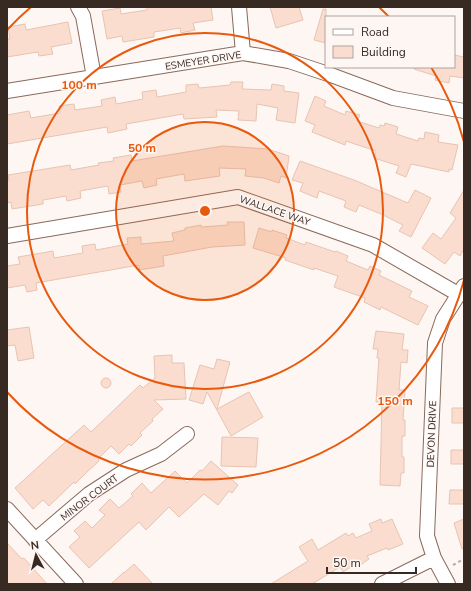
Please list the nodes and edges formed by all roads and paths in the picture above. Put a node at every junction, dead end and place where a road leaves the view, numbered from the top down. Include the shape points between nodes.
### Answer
1 (78, 7) edge
2 (239, 7) edge
3 (243, 53) junction
4 (94, 77) junction
5 (7, 91) edge
6 (464, 111) edge
7 (7, 236) edge
8 (461, 290) edge
9 (187, 434) dead end
10 (7, 509) edge
11 (35, 540) junction
12 (434, 558) junction
13 (76, 584) edge
14 (382, 584) edge
15 (448, 584) edge

1 - 4 street via 83,16
2 - 3 street
3 - 4 street, ESMEYER DRIVE
3 - 6 street, ESMEYER DRIVE via 289,61 393,98
4 - 5 street, ESMEYER DRIVE
7 - 8 street, WALLACE WAY via 238,197 373,245
8 - 12 street, DEVON DRIVE via 443,319 435,343 427,536
9 - 11 street, MINOR COURT via 160,454 126,470 89,494
10 - 11 street
11 - 13 street
12 - 14 street
12 - 15 street, DEVON DRIVE

